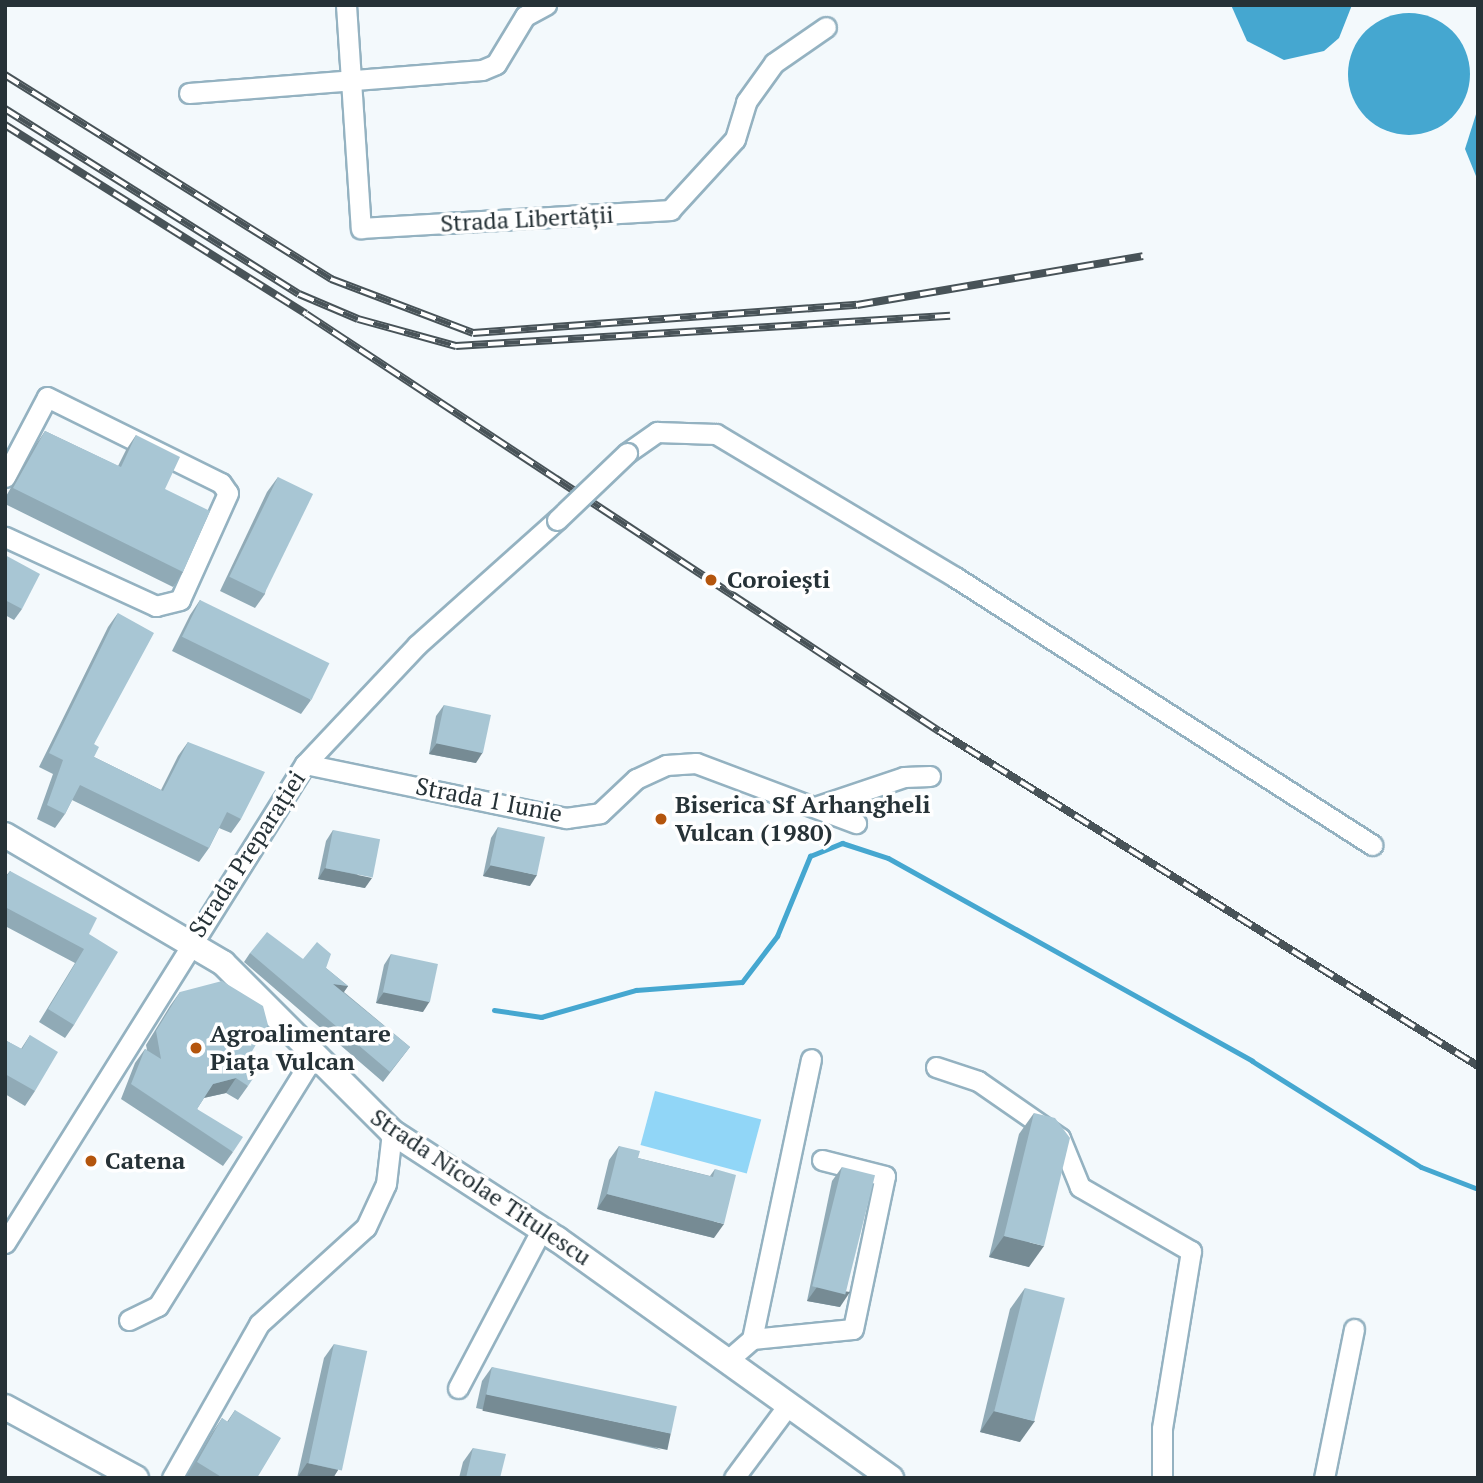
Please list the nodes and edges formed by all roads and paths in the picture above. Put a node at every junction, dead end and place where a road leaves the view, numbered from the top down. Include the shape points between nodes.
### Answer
1 (346, 5) edge
2 (546, 5) edge
3 (826, 27) dead end
4 (350, 80) junction
5 (189, 93) dead end
6 (5, 477) edge
7 (5, 537) edge
8 (305, 764) junction
9 (930, 776) dead end
10 (815, 807) junction
11 (856, 822) dead end
12 (5, 835) edge
13 (1372, 845) dead end
14 (191, 942) junction
15 (314, 1055) junction
16 (811, 1059) dead end
17 (936, 1067) dead end
18 (392, 1132) junction
19 (822, 1160) dead end
20 (542, 1229) junction
21 (5, 1243) edge
22 (129, 1320) dead end
23 (1354, 1329) dead end
24 (752, 1339) junction
25 (728, 1360) junction
26 (458, 1388) dead end
27 (789, 1404) junction
28 (6, 1407) edge
29 (136, 1478) edge
30 (172, 1478) edge
31 (734, 1478) edge
32 (891, 1478) edge
33 (1162, 1478) edge
34 (1324, 1478) edge

1 - 4 street, Strada Libertății
2 - 4 street via 525,16 496,64 482,70
3 - 4 street, Strada Libertății via 774,62 746,102 735,139 670,210 361,228
4 - 5 street
6 - 7 street via 47,397 221,483 228,492 180,600 156,606
8 - 10 street, Strada 1 Iunie via 566,818 600,813 636,779 666,765 696,763
8 - 13 street, Strada Preparației, bridge via 417,645 627,453 657,432 716,434 955,578
8 - 14 street, Strada Preparației
9 - 10 street via 904,777
10 - 11 street, Strada 1 Iunie
12 - 14 main road, Strada Nicolae Titulescu
14 - 15 main road, Strada Nicolae Titulescu via 230,969
14 - 21 street, Strada Preparației
15 - 18 main road, Strada Nicolae Titulescu
15 - 22 street via 158,1306
16 - 24 street
17 - 33 street via 978,1081 1060,1138 1080,1187 1191,1251 1162,1429
18 - 20 main road, Strada Nicolae Titulescu
18 - 30 street via 386,1184 366,1227 259,1324
19 - 24 street via 885,1176 853,1329
20 - 25 main road, Strada Nicolae Titulescu
20 - 26 street
23 - 34 street
24 - 25 street
25 - 27 main road, Strada Nicolae Titulescu
27 - 31 street
27 - 32 main road, Strada Nicolae Titulescu
28 - 29 main road

